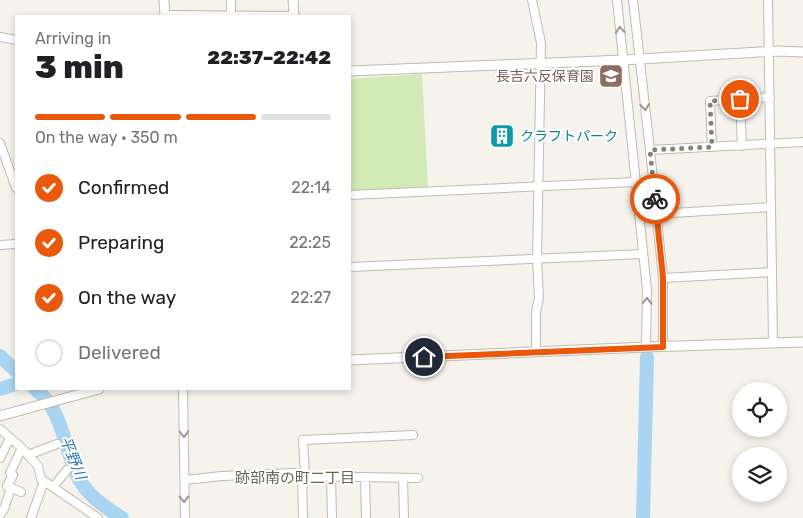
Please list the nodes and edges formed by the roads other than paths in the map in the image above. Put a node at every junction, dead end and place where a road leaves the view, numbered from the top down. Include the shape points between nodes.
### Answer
1 (164, 0) edge
2 (231, 0) edge
3 (293, 0) edge
4 (532, 0) edge
5 (617, 0) edge
6 (633, 0) edge
7 (768, 0) edge
8 (165, 15) edge
9 (231, 15) edge
10 (294, 15) edge
11 (0, 37) edge
12 (15, 40) edge
13 (769, 52) junction
14 (803, 52) edge
15 (640, 59) junction
16 (623, 60) junction
17 (541, 62) junction
18 (351, 71) edge
19 (770, 97) junction
20 (740, 99) junction
21 (803, 142) edge
22 (0, 143) edge
23 (771, 144) junction
24 (742, 146) junction
25 (712, 147) junction
26 (650, 150) junction
27 (636, 182) junction
28 (15, 185) edge
29 (538, 187) junction
30 (351, 195) edge
31 (772, 207) junction
32 (656, 214) junction
33 (15, 244) edge
34 (0, 245) edge
35 (643, 254) junction
36 (537, 259) junction
37 (351, 267) edge
38 (772, 272) junction
39 (663, 278) junction
40 (803, 342) edge
41 (774, 343) junction
42 (646, 347) junction
43 (663, 347) junction
44 (536, 352) junction
45 (351, 360) edge
46 (95, 390) edge
47 (183, 390) edge
48 (0, 416) edge
49 (0, 429) edge
50 (413, 435) dead end
51 (10, 438) junction
52 (57, 444) dead end
53 (22, 448) junction
54 (28, 455) junction
55 (0, 458) edge
56 (67, 470) dead end
57 (303, 476) junction
58 (331, 476) junction
59 (365, 477) junction
60 (403, 478) junction
61 (418, 478) dead end
62 (184, 480) junction
63 (44, 481) junction
64 (53, 487) junction
65 (11, 488) junction
66 (21, 492) dead end
67 (0, 515) edge
68 (31, 518) edge
69 (98, 518) edge
70 (185, 518) edge
71 (303, 518) edge
72 (332, 518) edge
73 (366, 518) edge
74 (404, 518) edge

1 - 8 street
2 - 9 street
3 - 10 street
4 - 17 street via 541,43
16 -> 5 street
6 - 15 street
7 - 13 street
11 - 12 street
13 - 14 street
13 - 15 street
13 - 19 street
15 - 16 street
15 -> 26 street
16 - 17 street
16 - 27 street
17 - 18 street
17 - 29 street
19 - 20 street
19 - 23 street
20 - 24 street
20 - 25 street via 710,101
21 - 23 street
22 - 28 street
23 - 24 street
23 - 31 street
24 - 25 street
25 - 26 street
26 - 32 street
27 - 29 street
27 - 35 street
29 - 30 street
29 - 36 street
31 - 32 street
31 - 38 street
32 - 39 street
33 - 34 street
35 - 36 street
42 -> 35 street via 647,290
36 - 37 street
36 - 44 street
38 - 39 street
38 - 41 street
39 - 43 street
40 - 41 street
41 - 43 street
42 - 43 street
42 - 44 street
44 - 45 street
46 - 48 street
47 -> 62 street
49 - 51 street
50 - 57 street via 303,440
51 - 53 street
51 - 55 street
52 - 54 street
53 - 54 street
53 - 65 street via 10,473 13,475 7,486
54 - 63 street via 38,466
56 - 64 street
57 - 58 street
57 - 62 street via 222,476
57 - 71 street
58 - 59 street
58 - 72 street
59 - 60 street
59 - 73 street
60 - 61 street
60 - 74 street
62 -> 70 street
63 - 64 street
63 - 68 street
64 - 69 street
65 - 66 street
65 - 67 street

